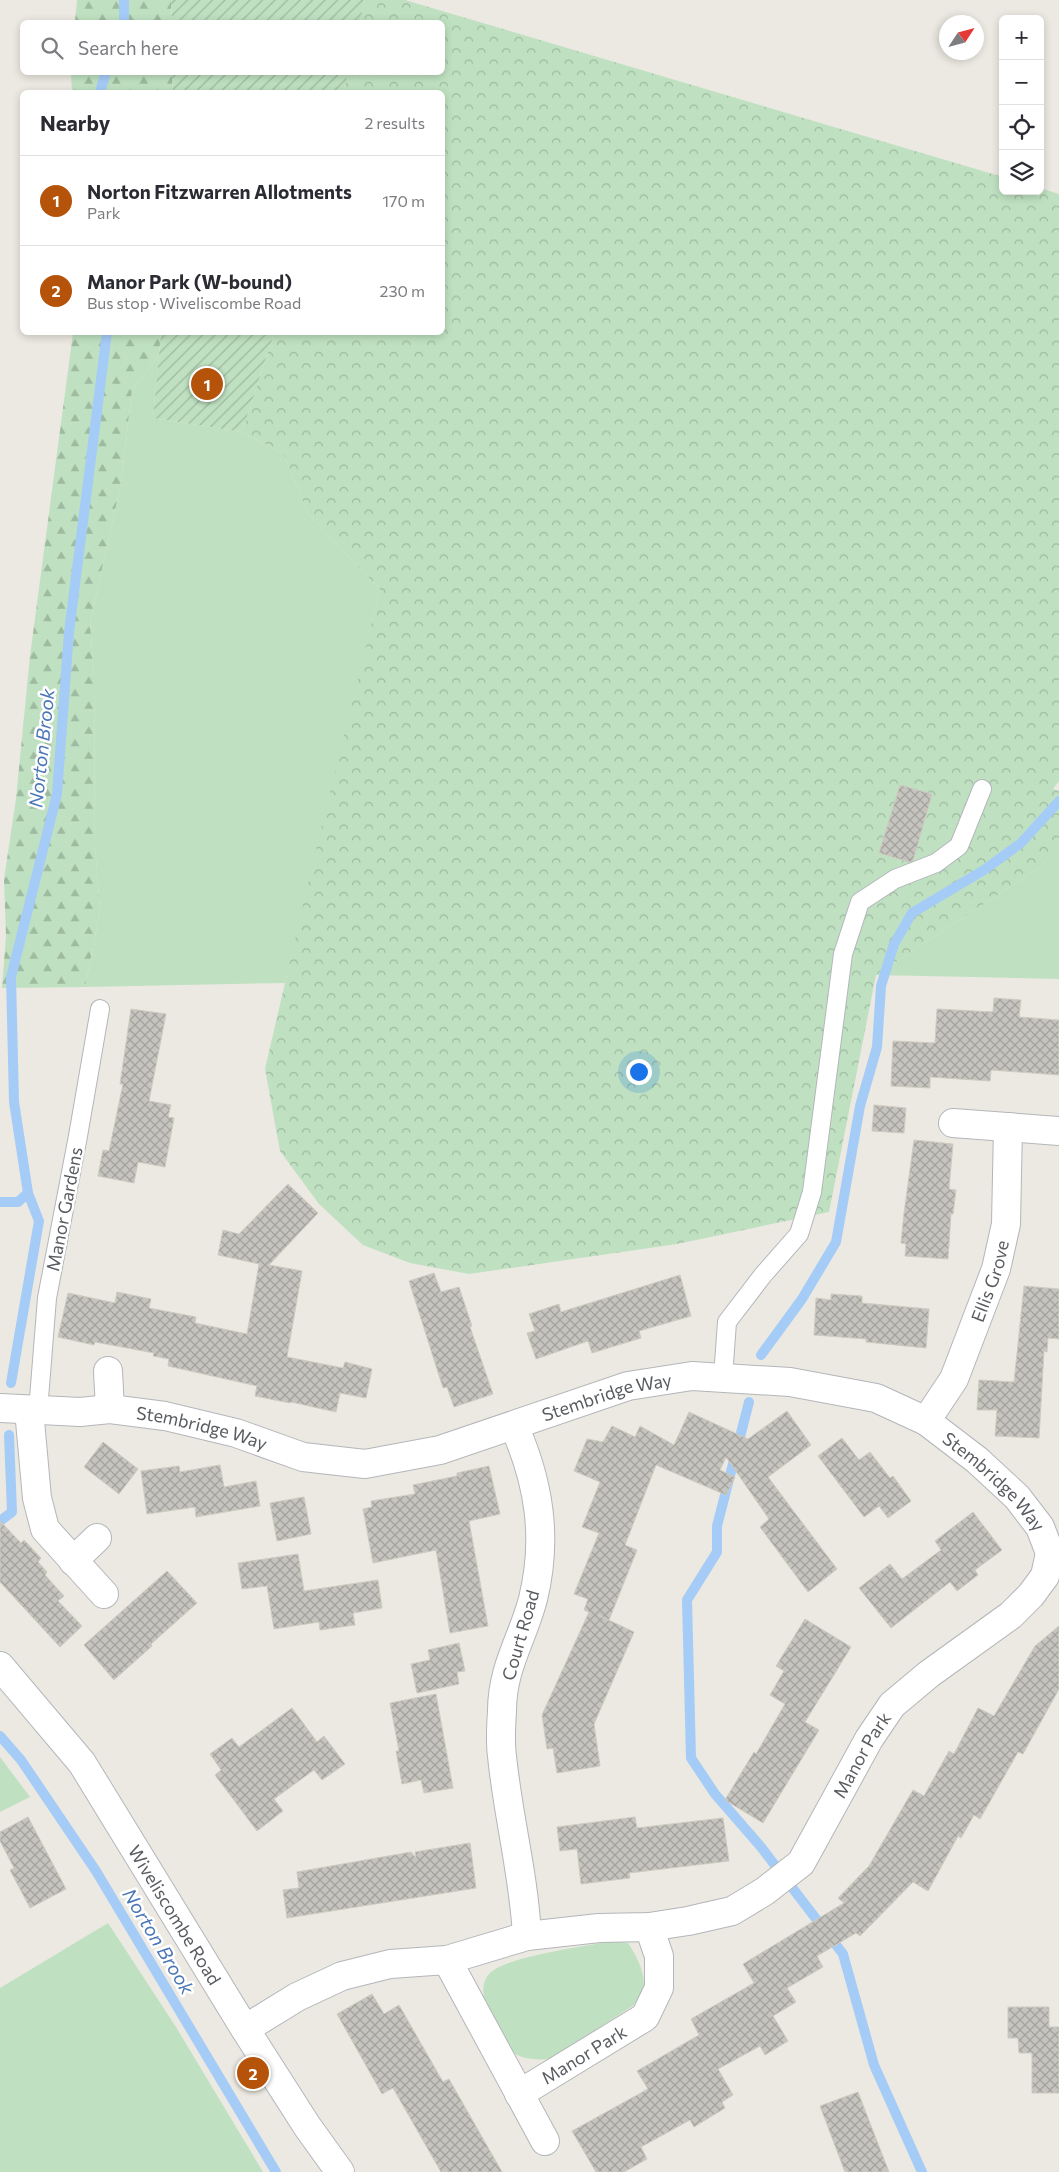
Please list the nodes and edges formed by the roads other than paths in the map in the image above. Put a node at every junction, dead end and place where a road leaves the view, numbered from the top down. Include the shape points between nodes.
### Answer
1 (982, 789) dead end
2 (100, 1009) dead end
3 (953, 1123) dead end
4 (1008, 1127) junction
5 (1059, 1131) edge
6 (108, 1371) dead end
7 (724, 1377) junction
8 (0, 1408) edge
9 (110, 1409) junction
10 (33, 1411) junction
11 (926, 1421) junction
12 (514, 1426) junction
13 (97, 1538) dead end
14 (1054, 1552) edge
15 (73, 1560) junction
16 (104, 1594) dead end
17 (0, 1666) edge
18 (649, 1927) junction
19 (527, 1936) junction
20 (447, 1960) junction
21 (245, 2029) junction
22 (519, 2094) junction
23 (545, 2141) dead end
24 (340, 2172) edge

1 - 7 lane via 959,846 936,864 895,879 860,902 843,954 812,1192 799,1234 727,1322
2 - 10 lane, Manor Gardens via 47,1298
3 - 4 street
4 - 5 street
4 - 11 street, Ellis Grove via 1006,1224 996,1269 954,1379
6 - 9 street, Stembridge Way
7 - 11 street, Stembridge Way via 790,1382 876,1398
7 - 12 street, Stembridge Way via 692,1376 628,1386
8 - 10 street, Stembridge Way
9 - 10 street, Stembridge Way
9 - 12 street, Stembridge Way via 165,1416 236,1433 304,1457 365,1464 440,1450
10 - 15 street via 37,1498 45,1529
11 - 14 street, Stembridge Way via 977,1460 1017,1497
12 - 19 street, Court Road via 538,1497 541,1526 533,1599 508,1666 502,1708 502,1755
13 - 15 street
14 - 18 street, Manor Park via 1045,1576 1011,1615 892,1705 869,1739 801,1863 766,1891 732,1911
15 - 16 street
17 - 21 street, Wiveliscombe Road via 82,1763
18 - 19 street, Manor Park via 599,1928
18 - 22 street, Manor Park via 659,1956 659,1988 645,2017
19 - 20 street, Manor Park
20 - 21 street, Manor Park via 390,1964 342,1976 297,1997
20 - 22 street
21 - 24 street, Wiveliscombe Road
22 - 23 street

